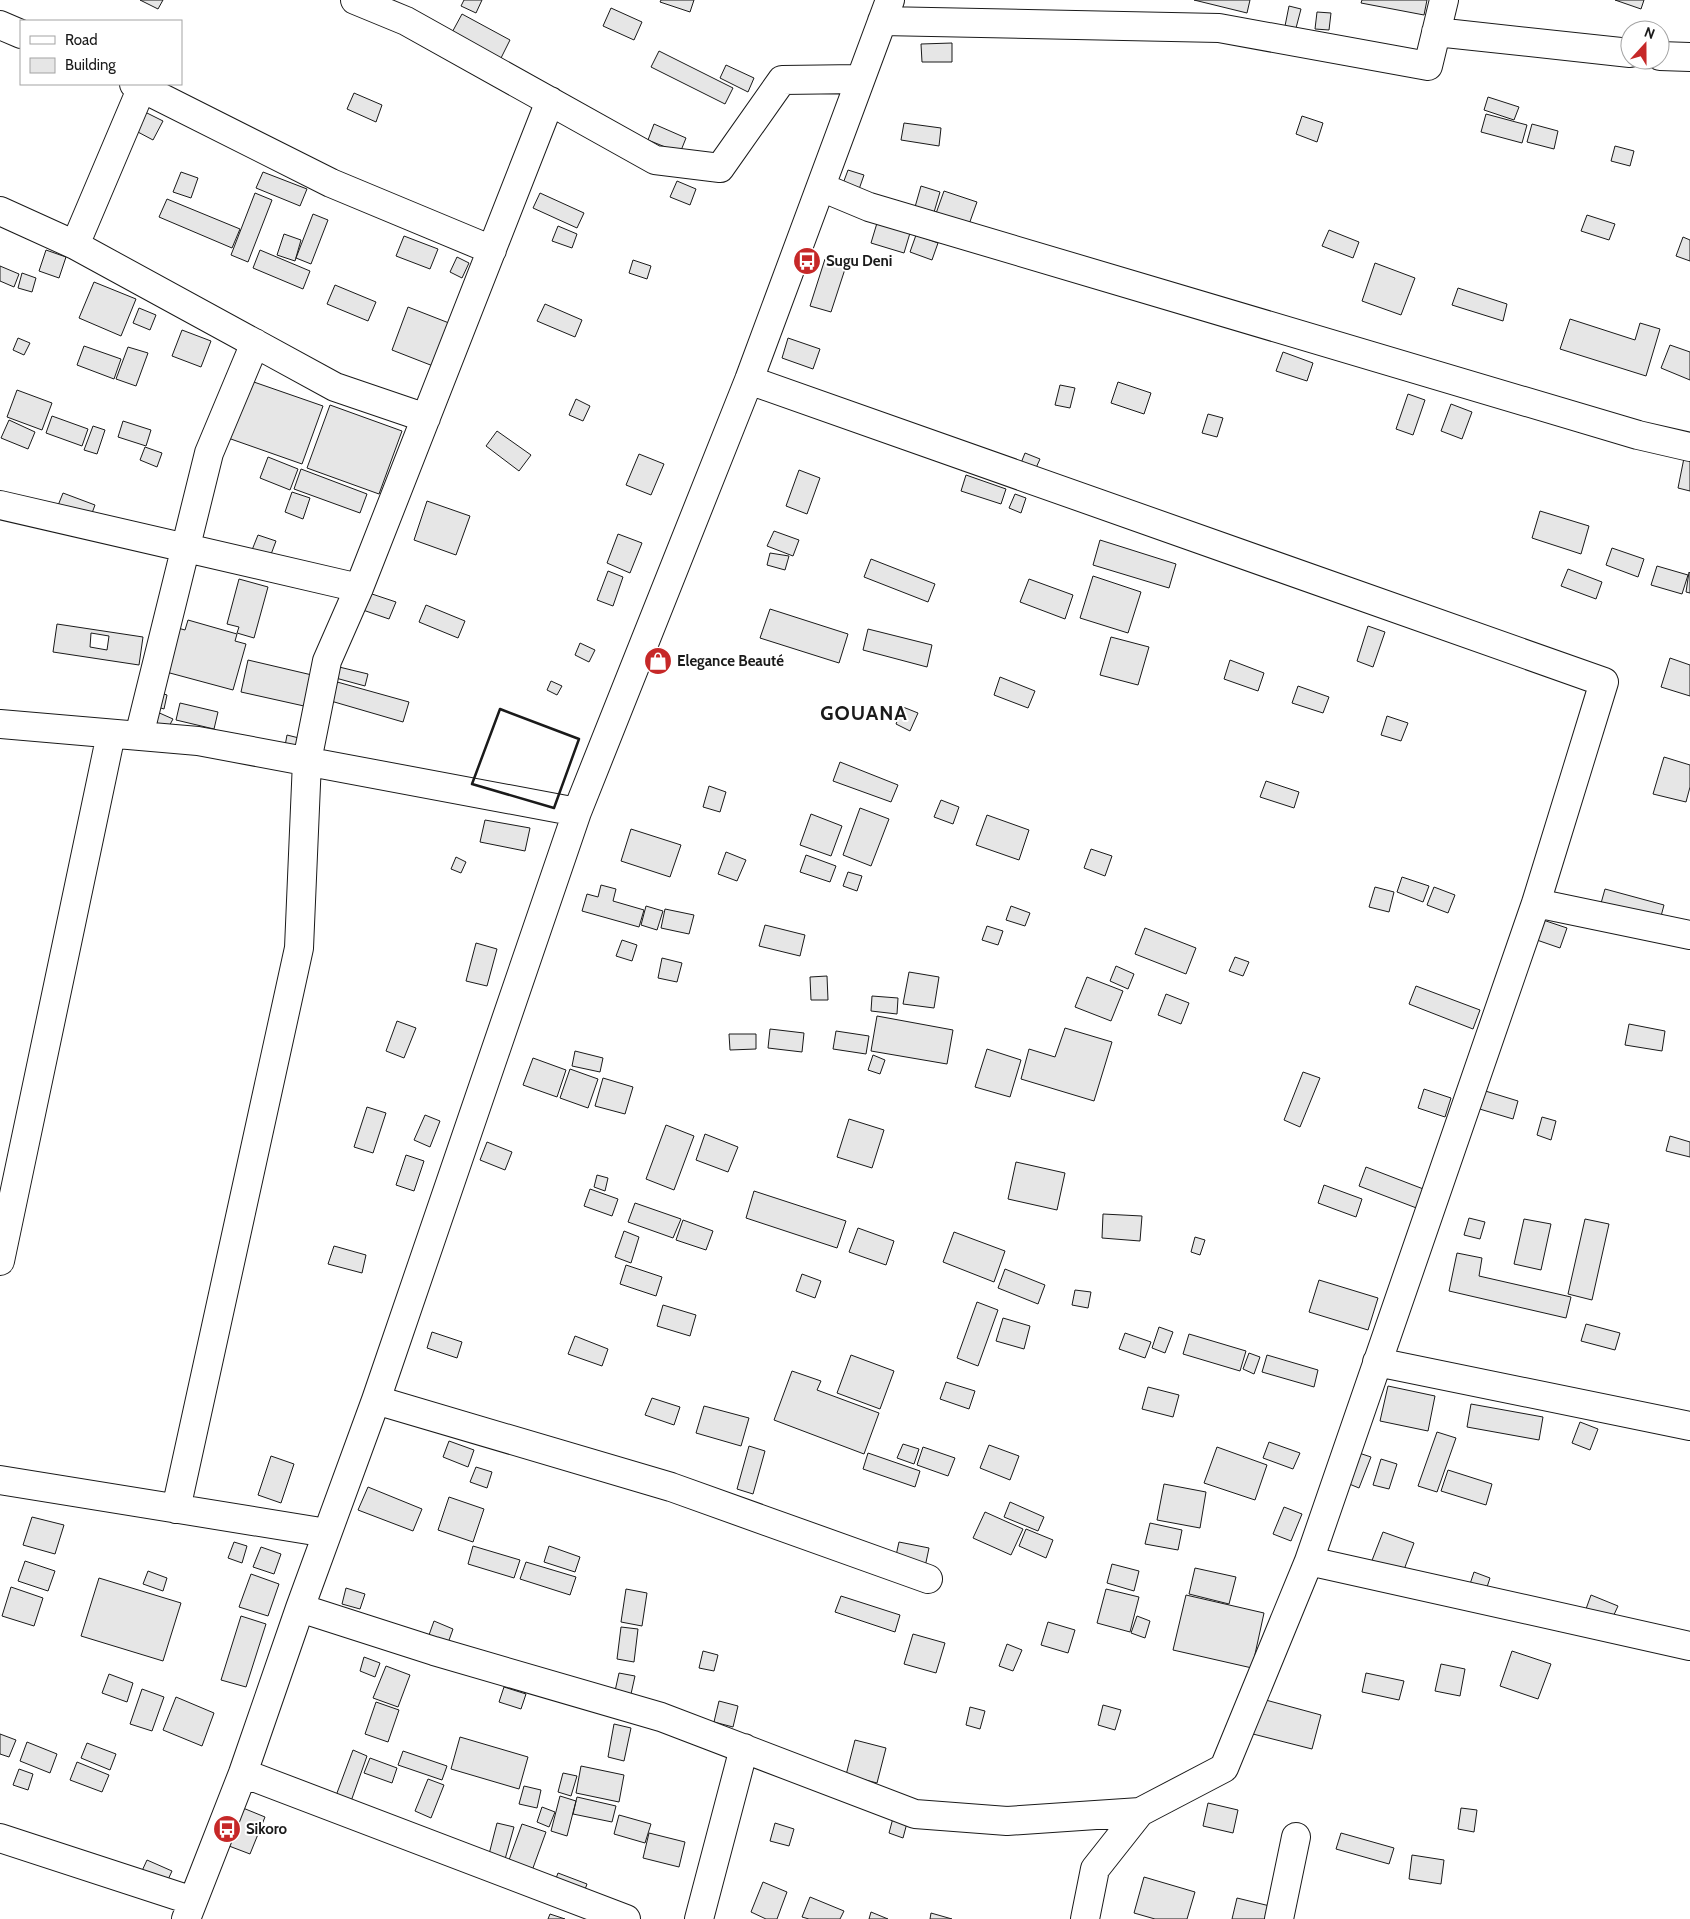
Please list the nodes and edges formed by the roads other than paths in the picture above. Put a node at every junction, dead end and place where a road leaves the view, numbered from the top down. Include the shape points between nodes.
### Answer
1 (355, 0) edge
2 (1444, 0) edge
3 (886, 10) edge
4 (0, 25) edge
5 (1436, 32) junction
6 (20, 34) edge
7 (1620, 52) edge
8 (1670, 56) edge
9 (1690, 56) edge
10 (859, 79) junction
11 (138, 86) edge
12 (550, 102) junction
13 (821, 187) junction
14 (0, 211) edge
15 (75, 245) junction
16 (492, 250) junction
17 (255, 343) junction
18 (749, 380) junction
19 (426, 418) junction
20 (1690, 447) edge
21 (0, 505) edge
22 (185, 548) junction
23 (360, 588) junction
24 (0, 724) edge
25 (111, 734) junction
26 (138, 736) junction
27 (307, 761) junction
28 (577, 812) junction
29 (1536, 903) junction
30 (1690, 935) edge
31 (0, 1261) edge
32 (1377, 1362) junction
33 (376, 1400) junction
34 (1690, 1426) edge
35 (0, 1480) edge
36 (176, 1509) junction
37 (327, 1533) junction
38 (1309, 1561) junction
39 (928, 1579) dead end
40 (300, 1608) junction
41 (1690, 1646) edge
42 (744, 1748) junction
43 (243, 1773) junction
44 (1140, 1812) junction
45 (0, 1838) edge
46 (1296, 1838) dead end
47 (190, 1910) edge
48 (626, 1919) edge
49 (699, 1919) edge
50 (1085, 1919) edge
51 (1278, 1919) edge

1 - 12 street via 406,21
2 - 5 street
3 - 5 street via 1219,28 1428,66
3 - 10 street
4 - 6 street
5 - 7 street
8 - 9 street
10 - 12 street via 782,80 720,168 655,160
10 - 13 street
11 - 15 street
11 - 16 street via 331,183
12 - 16 street
13 - 18 street
13 - 20 street via 869,207 1628,432
14 - 15 street
15 - 17 street
16 - 19 street
17 - 19 street via 335,386
17 - 22 street via 208,453
18 - 28 street
18 - 29 street via 1604,682
19 - 23 street
21 - 22 street
22 - 23 street
22 - 26 street
23 - 27 street via 327,661
24 - 25 street
25 - 26 street
25 - 31 street
26 - 27 street via 198,741
27 - 28 street
27 - 36 street via 299,948
28 - 33 street
29 - 30 street
29 - 32 street
32 - 34 street
32 - 38 street
33 - 37 street
33 - 39 street via 671,1487
35 - 36 street
36 - 37 street
37 - 40 street
38 - 41 street
38 - 44 street via 1224,1768
40 - 42 street via 660,1717
40 - 43 street
42 - 44 street via 915,1814 1007,1822
42 - 49 street
43 - 47 street
43 - 48 street
44 - 50 street via 1095,1869
45 - 47 street
46 - 51 street

